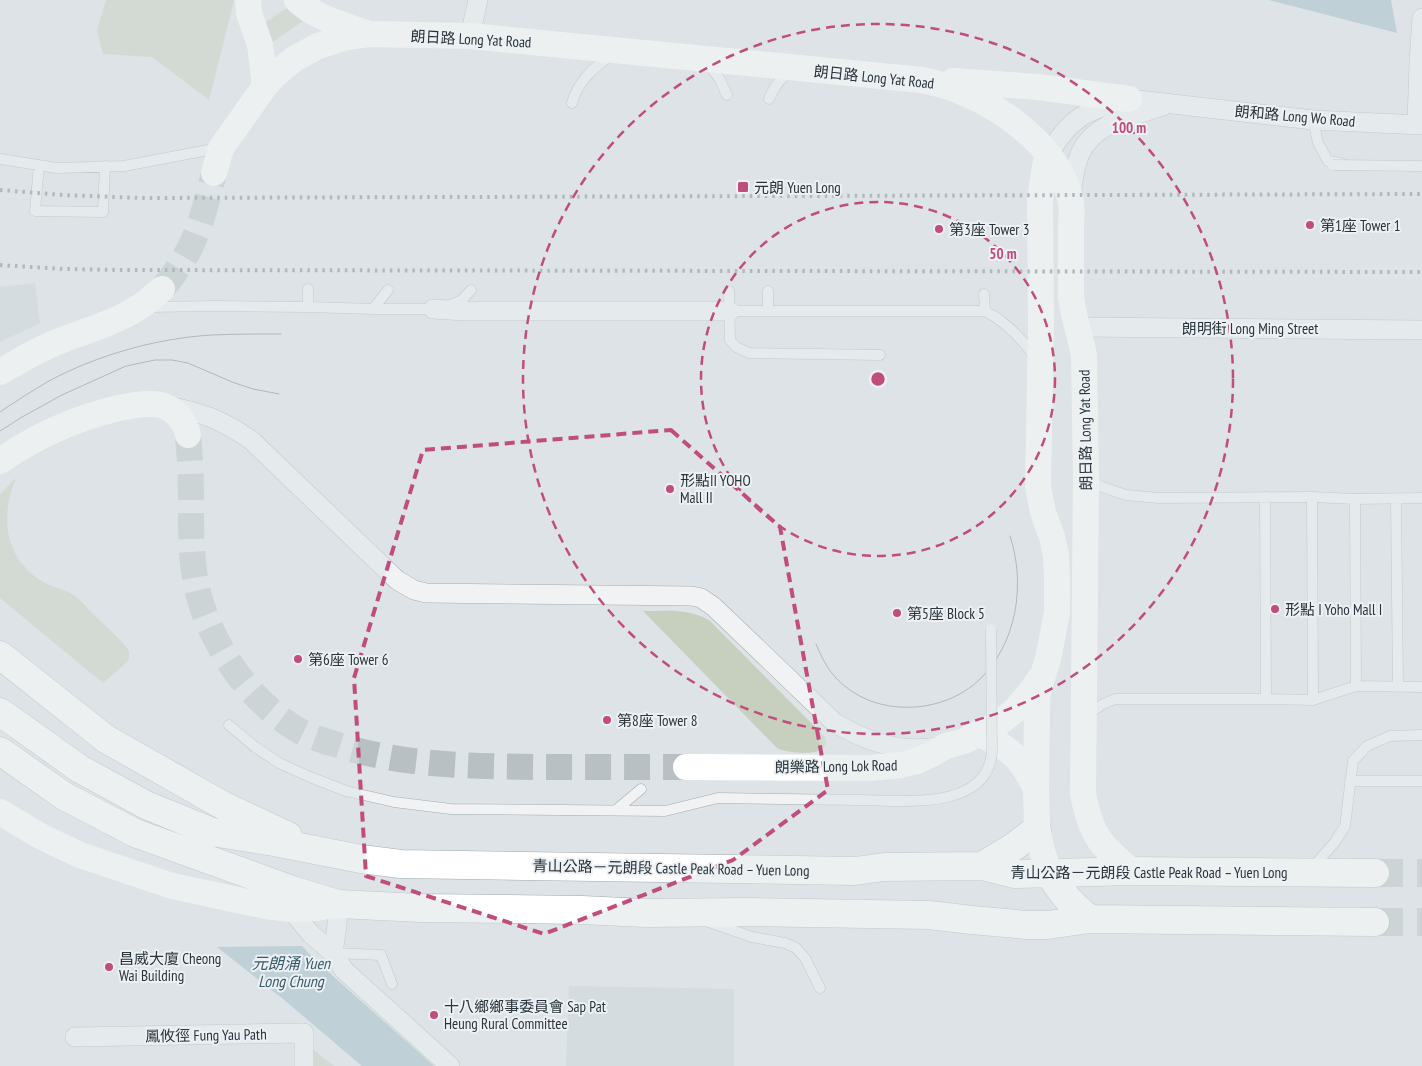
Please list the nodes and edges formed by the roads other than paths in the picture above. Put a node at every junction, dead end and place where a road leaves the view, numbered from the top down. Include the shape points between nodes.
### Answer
1 (248, 0) edge
2 (297, 0) edge
3 (478, 0) edge
4 (1422, 18) edge
5 (370, 34) junction
6 (470, 36) junction
7 (617, 51) junction
8 (702, 59) junction
9 (798, 68) junction
10 (922, 80) junction
11 (265, 86) junction
12 (727, 95) dead end
13 (769, 99) dead end
14 (1129, 99) junction
15 (572, 103) dead end
16 (1169, 104) junction
17 (1313, 120) junction
18 (1420, 124) edge
19 (221, 148) junction
20 (1049, 155) junction
21 (0, 159) edge
22 (39, 165) junction
23 (1333, 165) dead end
24 (105, 166) junction
25 (1422, 166) edge
26 (214, 173) tunnel mouth
27 (1071, 199) junction
28 (162, 288) tunnel mouth
29 (308, 289) dead end
30 (388, 290) dead end
31 (471, 290) dead end
32 (729, 291) dead end
33 (768, 291) dead end
34 (984, 294) dead end
35 (139, 307) junction
36 (308, 307) junction
37 (433, 308) junction
38 (373, 309) junction
39 (730, 311) junction
40 (768, 311) junction
41 (985, 311) junction
42 (1041, 326) junction
43 (1078, 327) junction
44 (1422, 330) edge
45 (880, 354) dead end
46 (1041, 365) junction
47 (0, 372) edge
48 (160, 405) junction
49 (188, 435) tunnel mouth
50 (0, 461) edge
51 (1086, 479) junction
52 (1265, 497) junction
53 (1312, 497) junction
54 (1422, 498) edge
55 (1355, 499) junction
56 (1396, 499) junction
57 (1085, 611) junction
58 (991, 629) dead end
59 (0, 656) edge
60 (1042, 676) junction
61 (1356, 686) junction
62 (1398, 687) junction
63 (1422, 687) edge
64 (1266, 699) junction
65 (1313, 700) junction
66 (0, 712) edge
67 (1084, 717) junction
68 (229, 724) dead end
69 (980, 734) junction
70 (1422, 735) edge
71 (946, 746) junction
72 (0, 751) edge
73 (686, 767) tunnel mouth
74 (1350, 781) junction
75 (1422, 781) edge
76 (641, 789) dead end
77 (1036, 789) junction
78 (616, 810) junction
79 (0, 812) edge
80 (1037, 829) junction
81 (321, 851) junction
82 (982, 866) junction
83 (1132, 872) junction
84 (1308, 873) junction
85 (1376, 873) tunnel mouth
86 (1050, 874) junction
87 (338, 904) junction
88 (290, 909) junction
89 (684, 914) junction
90 (1090, 919) junction
91 (1376, 922) tunnel mouth
92 (333, 953) junction
93 (392, 984) dead end
94 (820, 988) dead end
95 (75, 1037) dead end
96 (304, 1066) edge
97 (450, 1066) edge

1 - 11 main road via 260,45
2 - 5 main road via 323,17
3 - 6 street
4 - 18 street via 1418,62
5 - 6 main road, 朗日路 Long Yat Road
5 - 11 main road, 朗日路 Long Yat Road via 318,46 284,67
6 - 7 main road, 朗日路 Long Yat Road
7 - 8 main road, 朗日路 Long Yat Road
7 - 15 lane via 594,67 580,84
8 - 9 main road, 朗日路 Long Yat Road
8 - 12 lane via 719,78
9 - 10 main road, 朗日路 Long Yat Road
9 - 13 lane via 782,78
10 - 14 main road via 1038,87
10 - 20 main road, 朗日路 Long Yat Road via 963,92 1001,112
11 - 19 main road, 朗日路 Long Yat Road
14 - 16 street, 朗和路 Long Wo Road
14 - 20 street, 朗和路 Long Wo Road via 1087,112 1071,124
16 - 17 street, 朗和路 Long Wo Road
16 - 27 street, 朗和路 Long Wo Road via 1109,124 1098,131 1080,153
17 - 18 street, 朗和路 Long Wo Road
17 - 25 lane via 1318,143 1328,161
19 - 24 lane via 124,166
19 - 26 main road, 朗日路 Long Yat Road
20 - 27 main road, 朗日路 Long Yat Road via 1058,167
20 - 42 main road via 1040,200
21 - 22 lane
22 - 24 lane via 57,168
22 - 24 lane via 35,211 103,212
23 - 25 lane, bridge
27 - 43 main road, 朗日路 Long Yat Road via 1071,297
28 - 35 main road
29 - 36 lane
30 - 38 lane
31 - 37 lane via 462,300
32 - 39 lane
33 - 40 lane
34 - 41 lane
35 - 36 lane
35 - 47 main road via 104,326 42,349
36 - 38 lane
37 - 38 lane
37 - 39 street via 466,311
39 - 40 lane
39 - 45 lane via 730,340 748,352
40 - 41 lane
41 - 46 lane via 1018,337
42 - 43 main road
42 - 46 main road
43 - 44 street, 朗明街 Long Ming Street
43 - 51 main road, 朗日路 Long Yat Road via 1084,356
46 - 60 main road via 1038,487 1056,555 1057,581 1057,613
48 - 49 main road via 180,417
48 - 50 main road via 142,404 73,421
48 - 71 street via 213,417 251,440 397,580 414,590 426,593 701,598 835,723 890,746 928,749
51 - 52 lane via 1126,495 1159,498
51 - 57 main road, 朗日路 Long Yat Road
52 - 53 lane
52 - 64 lane
53 - 55 lane
53 - 65 lane
54 - 56 lane
55 - 56 lane
55 - 61 lane
56 - 62 lane
57 - 60 main road, 朗樂路 Long Lok Road
57 - 67 main road, 朗日路 Long Yat Road
58 - 78 lane, bridge via 992,752 984,776 963,791 931,800 718,798 665,810
59 - 81 main road via 106,739 224,806
60 - 69 main road, 朗樂路 Long Lok Road via 1014,711
60 - 77 main road via 1037,706
61 - 62 lane
61 - 65 lane
62 - 63 lane
64 - 65 lane
64 - 67 lane via 1116,699
66 - 81 main road, 青山公路－元朗段 Castle Peak Road – Yuen Long via 73,763 146,806 212,832
67 - 83 main road, 朗日路 Long Yat Road via 1083,794 1089,820 1111,855
68 - 78 lane via 271,757 310,777 394,802 451,809
69 - 71 main road, 朗樂路 Long Lok Road
69 - 77 main road via 1015,755
70 - 74 lane via 1390,736 1367,746 1353,761
71 - 73 main road, 朗樂路 Long Lok Road via 917,761 885,767
72 - 87 main road via 64,796 135,833
74 - 75 lane
74 - 84 lane via 1345,826
76 - 78 lane
77 - 80 main road
79 - 88 main road via 42,837 80,854 172,886
80 - 82 main road
80 - 86 main road
81 - 82 main road, 青山公路－元朗段 Castle Peak Road – Yuen Long via 401,864 442,866 855,871 884,867
82 - 86 main road, 青山公路－元朗段 Castle Peak Road – Yuen Long via 1014,874
83 - 84 main road, 青山公路－元朗段 Castle Peak Road – Yuen Long
83 - 86 main road, 青山公路－元朗段 Castle Peak Road – Yuen Long
84 - 85 main road, 青山公路－元朗段 Castle Peak Road – Yuen Long
86 - 90 main road via 1064,896
87 - 88 main road
87 - 89 main road
87 - 92 street
88 - 92 street
89 - 90 main road via 929,915 1027,925
89 - 94 lane via 796,948 806,958
90 - 91 main road
92 - 93 lane via 381,956
92 - 97 street via 344,970
95 - 96 street, 鳳攸徑 Fung Yau Path via 304,1033

